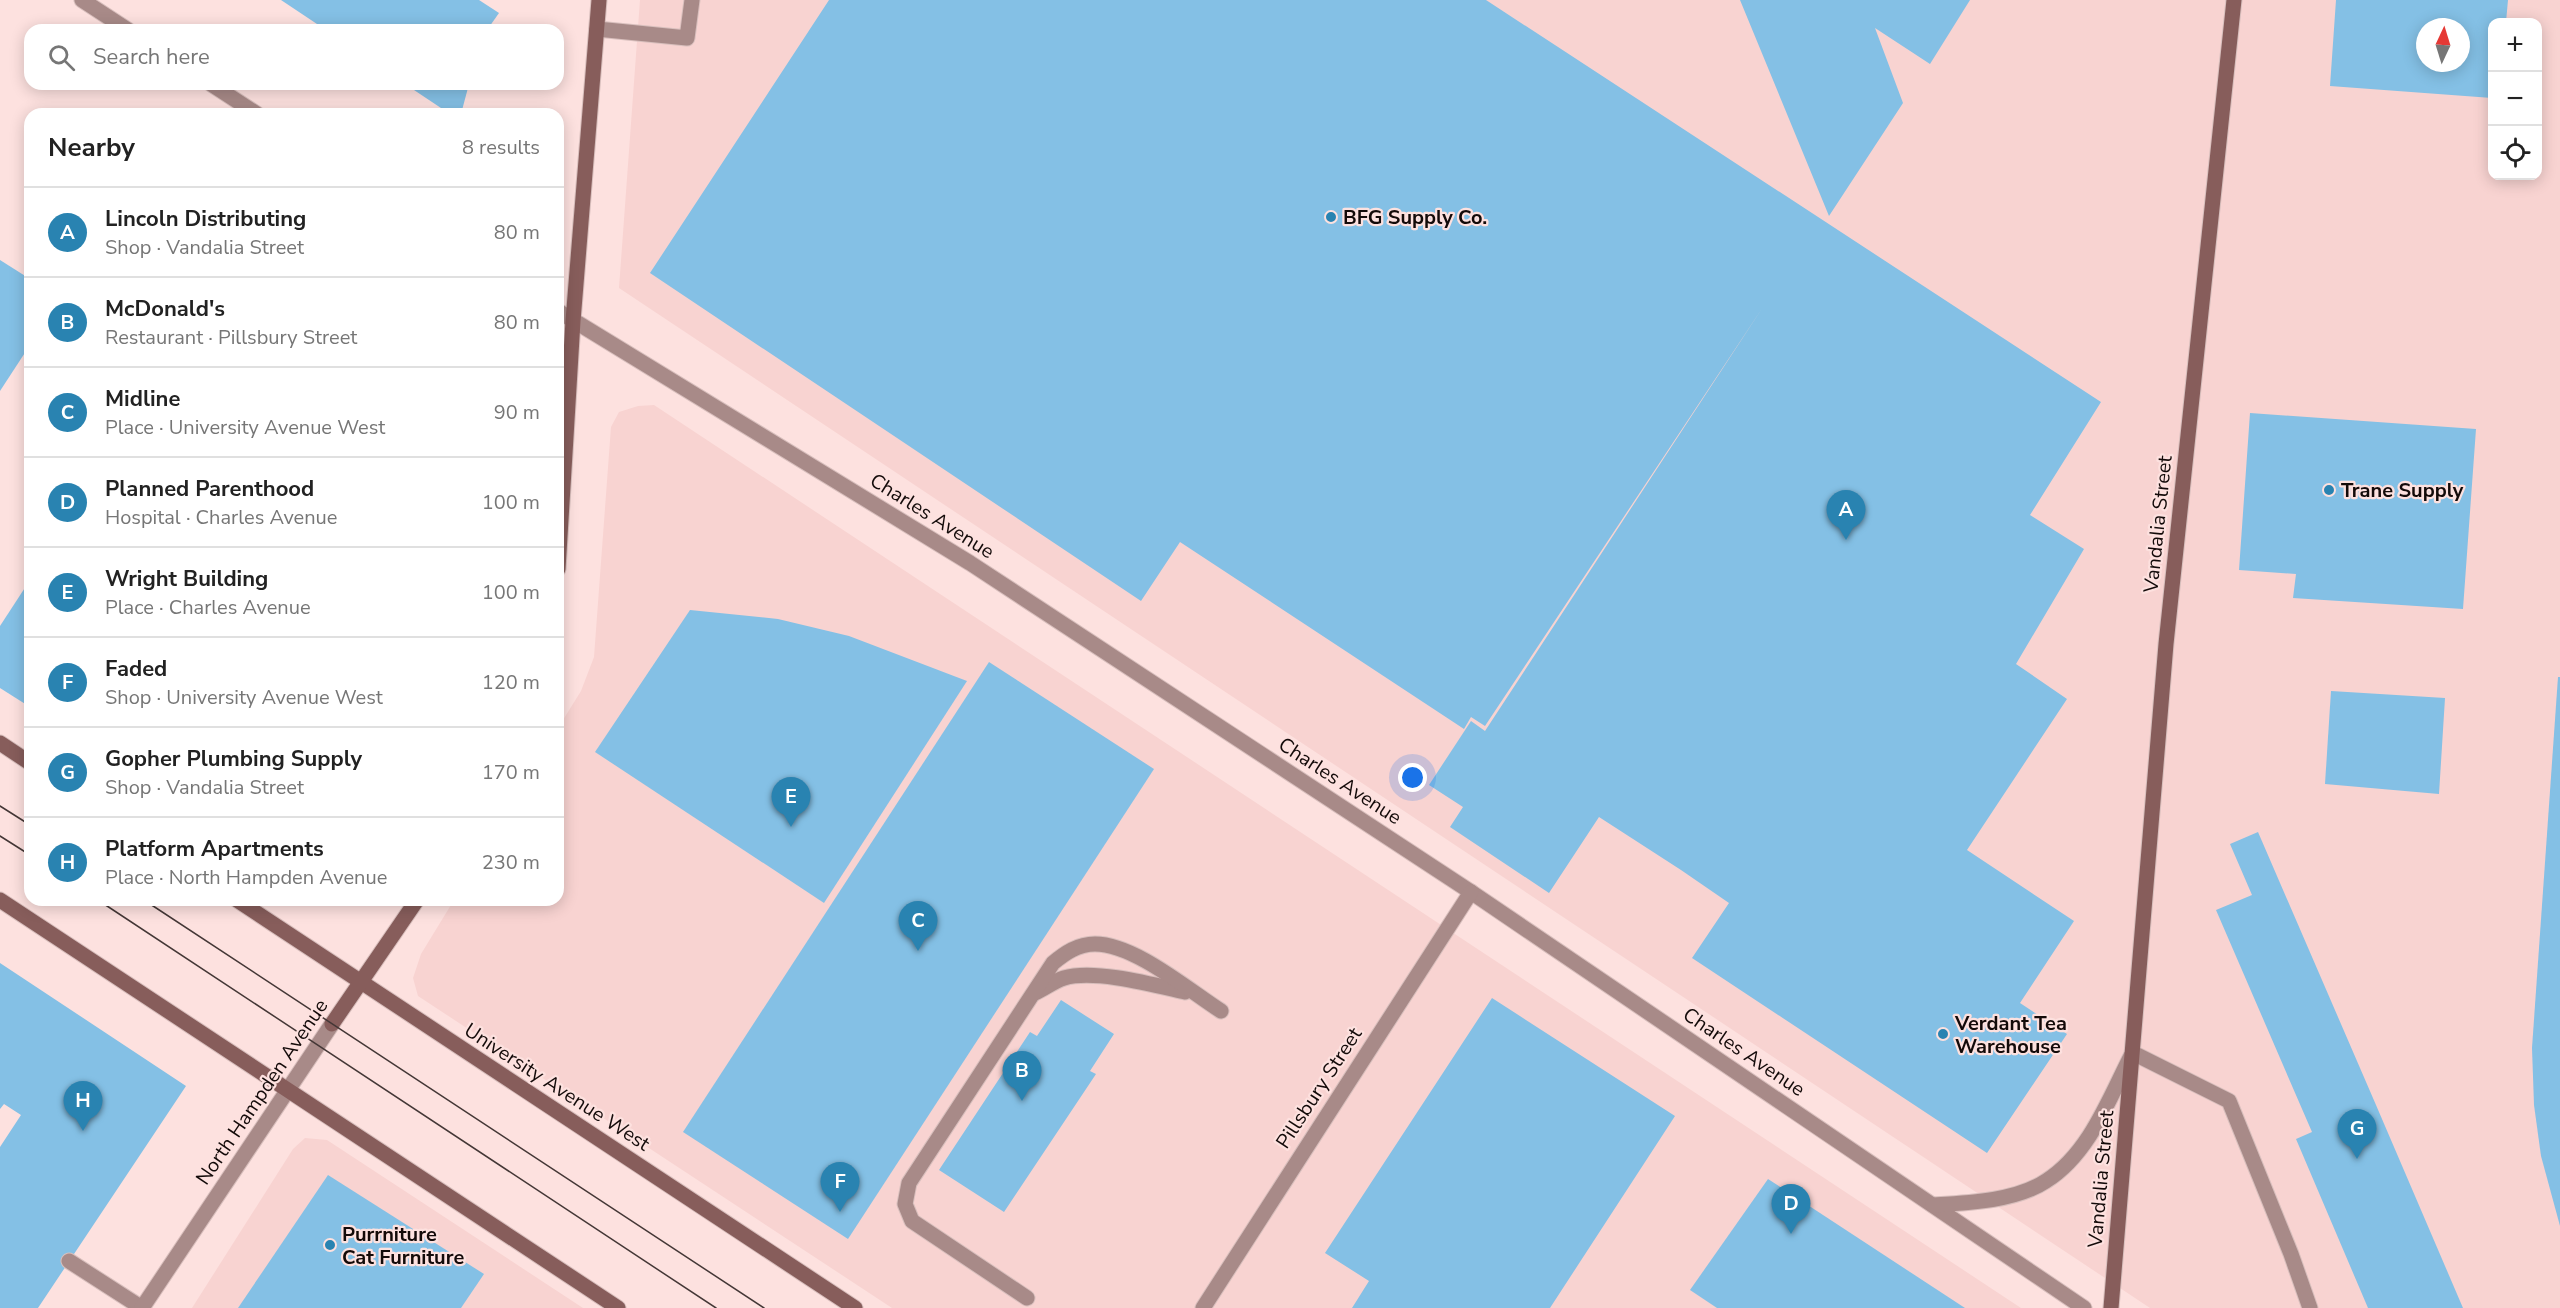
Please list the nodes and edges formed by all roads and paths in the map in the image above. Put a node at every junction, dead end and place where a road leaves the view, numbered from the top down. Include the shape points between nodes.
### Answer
1 (82, 0) edge
2 (599, 0) edge
3 (692, 0) edge
4 (2234, 0) edge
5 (119, 24) edge
6 (597, 29) junction
7 (220, 90) edge
8 (247, 108) edge
9 (564, 315) edge
10 (573, 321) junction
11 (564, 470) edge
12 (0, 743) edge
13 (24, 759) edge
14 (1471, 892) junction
15 (0, 900) edge
16 (246, 906) edge
17 (413, 906) edge
18 (362, 983) junction
19 (1034, 994) junction
20 (1194, 994) junction
21 (1221, 1011) dead end
22 (2133, 1053) junction
23 (288, 1089) junction
24 (1933, 1205) junction
25 (69, 1262) dead end
26 (1027, 1298) dead end
27 (142, 1308) edge
28 (618, 1308) edge
29 (855, 1308) edge
30 (1203, 1308) edge
31 (2084, 1308) edge
32 (2111, 1308) edge
33 (2310, 1308) edge

1 - 5 street
2 - 6 street
3 - 6 street via 687,38
4 - 22 street, Vandalia Street via 2167,633
6 - 10 street
7 - 8 street
9 - 10 street, Charles Avenue
10 - 11 street
10 - 14 street, Charles Avenue via 970,563
12 - 13 street
14 - 24 street, Charles Avenue
14 - 30 street, Pillsbury Street
15 - 23 street
16 - 18 street, University Avenue West
17 - 18 street, North Hampden Avenue
18 - 23 street, North Hampden Avenue
18 - 29 street, University Avenue West
19 - 20 street via 1065,978 1089,976 1132,980
19 - 20 street via 1053,963 1070,950 1093,944 1114,946 1137,956
19 - 26 street via 909,1183 905,1204 912,1221
20 - 21 street
22 - 24 street, Vandalia Street via 2092,1132 2068,1163 2045,1182 1976,1203
22 - 32 street, Vandalia Street
22 - 33 street via 2229,1101
23 - 27 street, North Hampden Avenue
23 - 28 street
24 - 31 street, Charles Avenue
25 - 27 street

